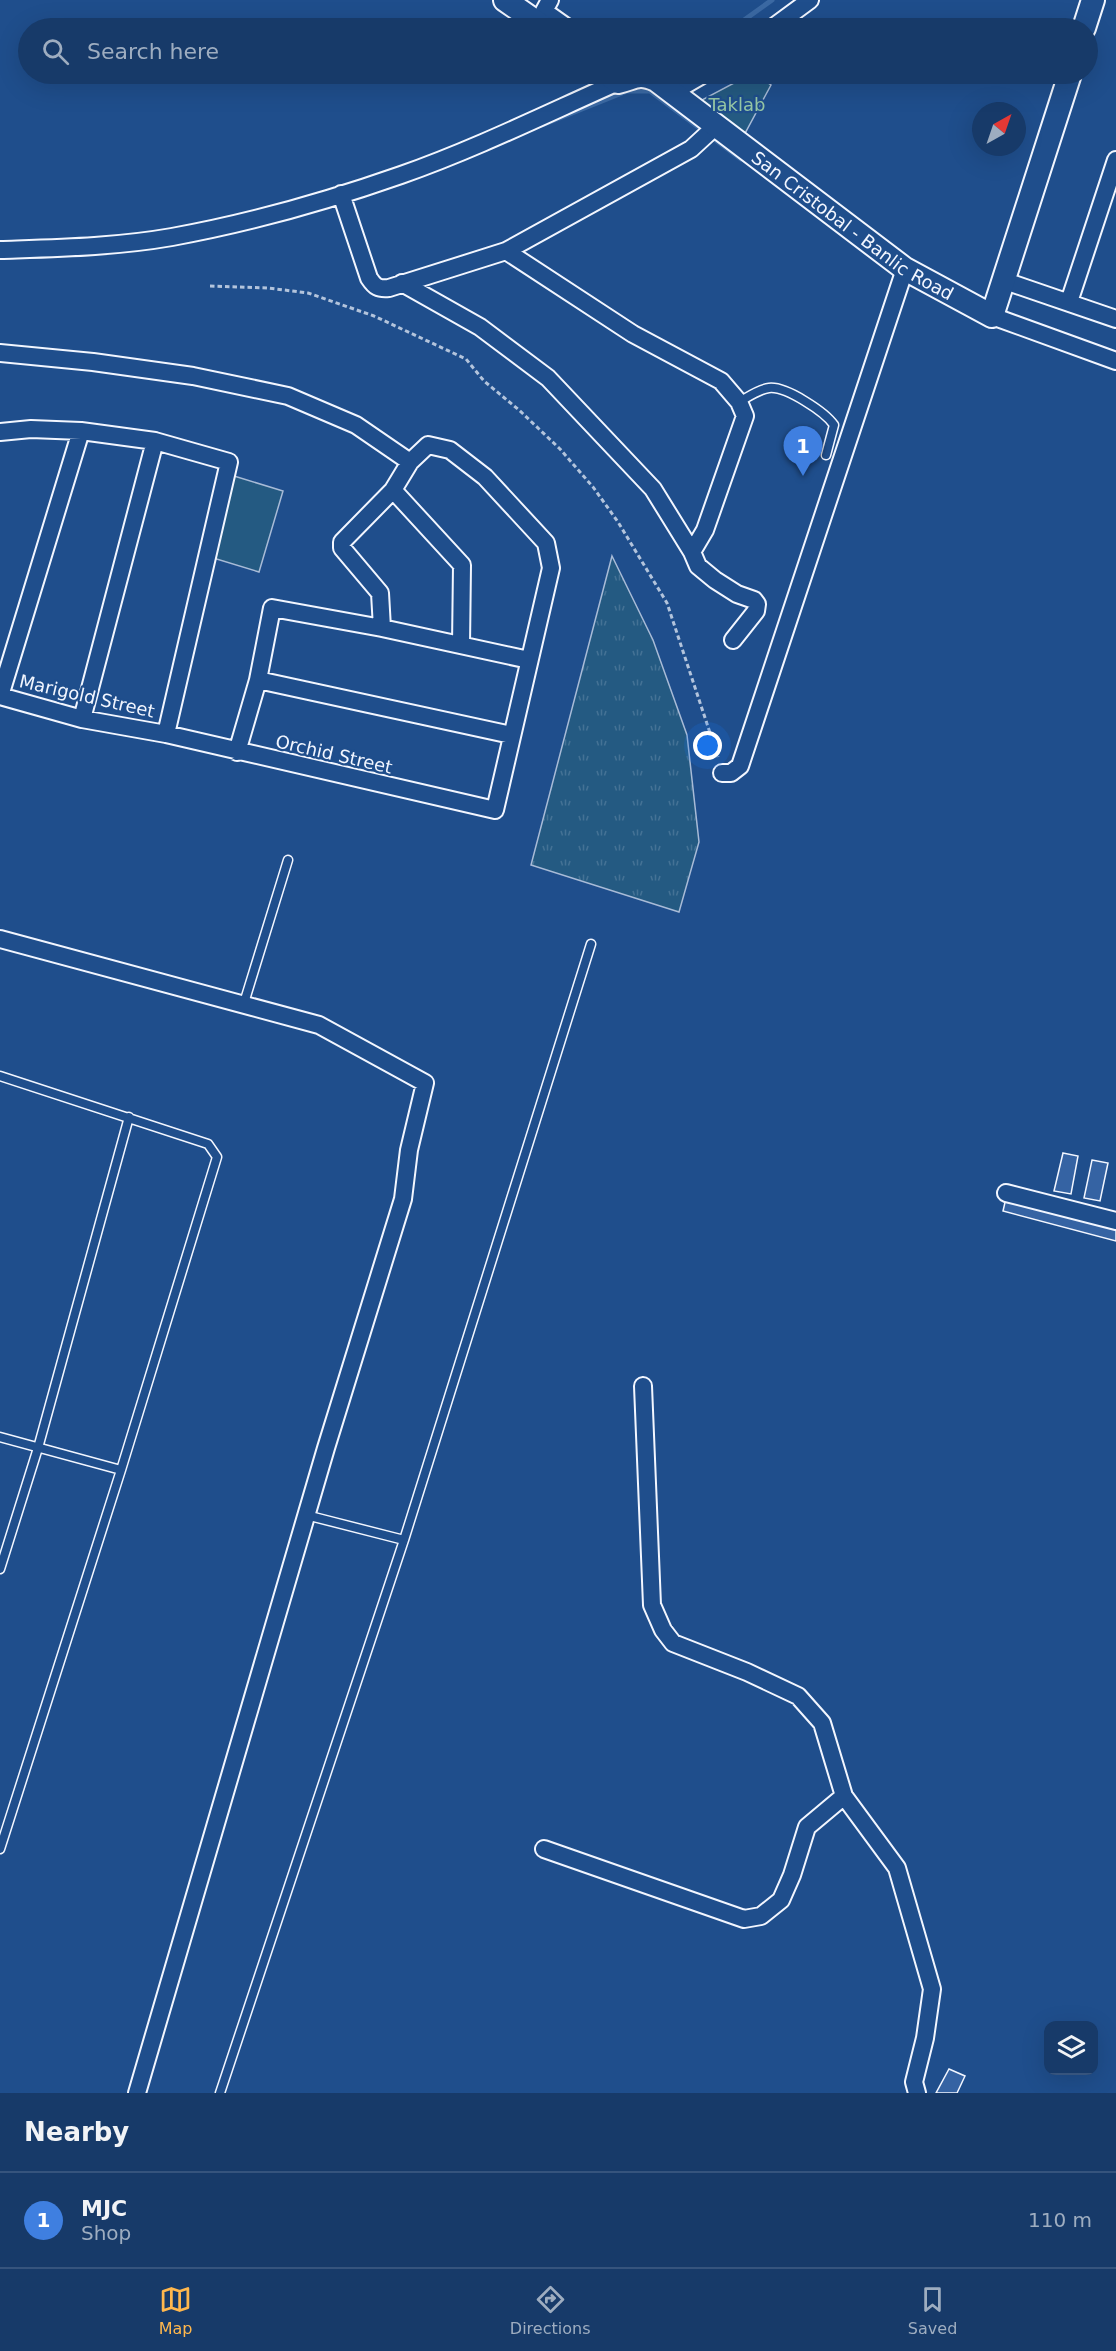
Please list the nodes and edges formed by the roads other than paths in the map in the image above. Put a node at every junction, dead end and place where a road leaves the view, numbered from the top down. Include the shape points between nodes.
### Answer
1 (505, 0) edge
2 (550, 0) edge
3 (810, 0) edge
4 (1094, 0) edge
5 (531, 18) edge
6 (554, 18) edge
7 (786, 18) edge
8 (1088, 18) edge
9 (605, 84) edge
10 (662, 84) edge
11 (687, 84) edge
12 (1067, 84) edge
13 (673, 92) junction
14 (716, 126) junction
15 (1116, 160) edge
16 (341, 194) junction
17 (0, 250) edge
18 (506, 251) junction
19 (905, 268) junction
20 (1002, 280) junction
21 (402, 283) junction
22 (1069, 302) junction
23 (992, 316) junction
24 (1116, 318) edge
25 (0, 353) edge
26 (1116, 361) edge
27 (739, 402) junction
28 (81, 431) junction
29 (1, 437) edge
30 (156, 441) junction
31 (826, 455) dead end
32 (410, 462) junction
33 (393, 489) junction
34 (693, 552) junction
35 (382, 628) junction
36 (733, 640) dead end
37 (461, 645) junction
38 (529, 660) junction
39 (258, 680) junction
40 (0, 696) edge
41 (82, 719) junction
42 (166, 734) junction
43 (511, 735) junction
44 (237, 752) junction
45 (722, 773) road end
46 (288, 860) dead end
47 (0, 939) edge
48 (591, 944) dead end
49 (244, 1003) junction
50 (0, 1076) edge
51 (129, 1117) junction
52 (1006, 1192) dead end
53 (1116, 1221) edge
54 (643, 1386) dead end
55 (0, 1437) edge
56 (38, 1448) junction
57 (121, 1470) junction
58 (306, 1515) junction
59 (404, 1540) junction
60 (0, 1569) edge
61 (844, 1796) junction
62 (0, 1849) edge
63 (544, 1849) dead end
64 (137, 2093) edge
65 (220, 2093) edge
66 (917, 2093) edge

1 - 5 street
2 - 6 street via 544,11
3 - 7 street
4 - 8 street
9 - 16 street via 432,163
10 - 13 street, San Cristobal - Banlic Road
11 - 13 street
12 - 20 street
13 - 14 street, San Cristobal - Banlic Road
14 - 18 street via 691,149
14 - 19 street, San Cristobal - Banlic Road
15 - 22 street
16 - 17 street via 267,216 172,237 101,246
16 - 21 street via 374,286 380,289
18 - 21 street
18 - 27 street via 633,334 721,381
19 - 23 street, San Cristobal - Banlic Road
19 - 45 street via 740,766 731,773
20 - 22 street
20 - 23 street
21 - 34 street via 480,327 548,378 653,489
22 - 24 street
23 - 26 street, San Cristobal - Banlic Road
25 - 32 street via 193,376 288,396 356,425
27 - 31 lane via 770,387 783,390 828,416 834,425
27 - 34 street via 745,416 705,530
28 - 29 street via 31,429
28 - 30 street
28 - 40 street
30 - 41 street
30 - 42 street via 229,462
32 - 33 street
32 - 38 street via 428,445 450,450 485,477 546,543 551,568
33 - 35 street via 342,542 342,548 380,593
33 - 37 street via 462,565
34 - 36 street via 698,566 715,580 757,604 756,611
35 - 37 street
35 - 39 street via 272,608
37 - 38 street
38 - 43 street
39 - 43 street
39 - 44 street
40 - 41 street, Marigold Street
41 - 42 street, Marigold Street
42 - 44 street, Orchid Street
43 - 44 street, Orchid Street via 495,810
46 - 49 lane
47 - 49 street
48 - 59 lane
49 - 58 street via 319,1025 424,1083 403,1199
50 - 51 lane
51 - 56 lane
51 - 57 lane via 208,1144 217,1157
52 - 53 street
54 - 61 street via 652,1605 663,1630 673,1642 798,1696 822,1723
55 - 56 lane
56 - 57 lane
56 - 60 lane
57 - 62 lane
58 - 59 lane
58 - 64 street
59 - 65 lane
61 - 63 street via 807,1827 781,1900 761,1916 744,1919
61 - 66 street via 897,1868 932,1989 914,2082

